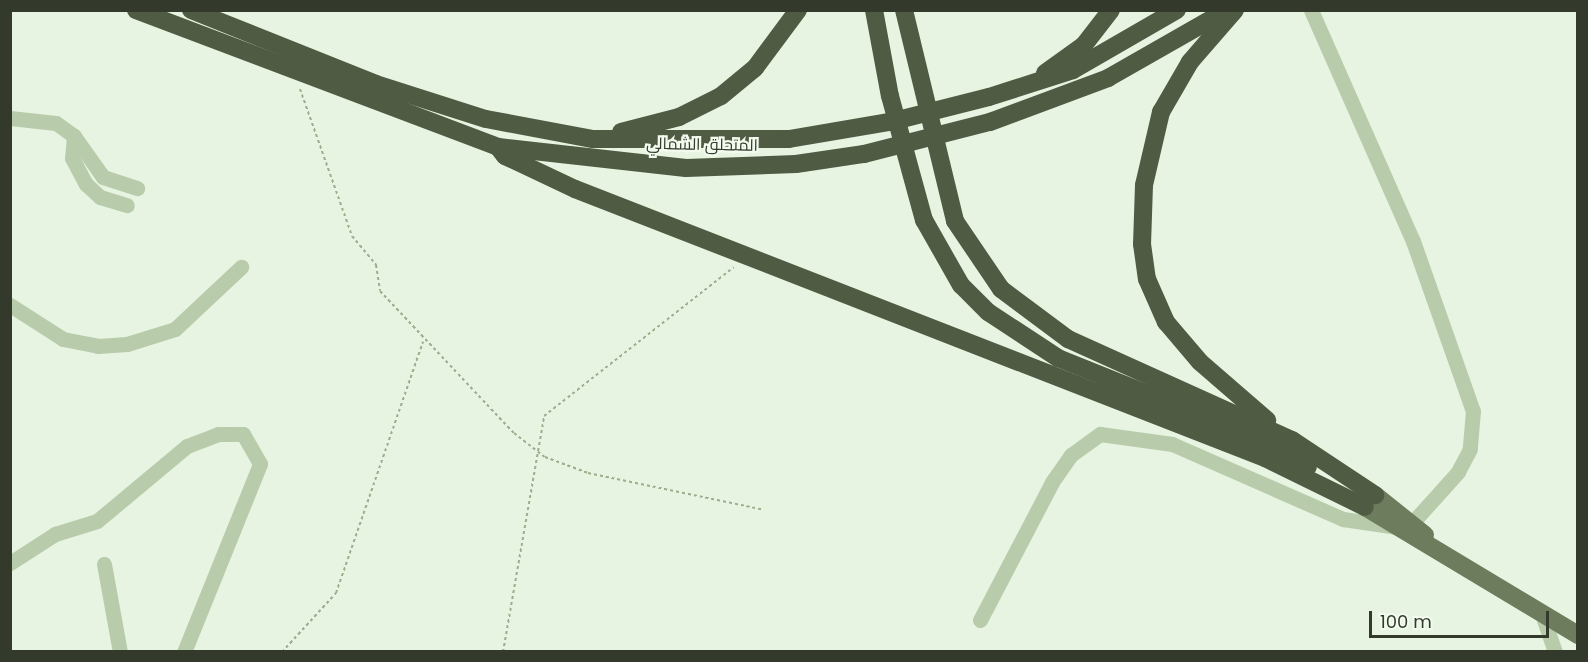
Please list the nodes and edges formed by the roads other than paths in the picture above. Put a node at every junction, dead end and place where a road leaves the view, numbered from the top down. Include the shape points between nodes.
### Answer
1 (136, 10) edge
2 (191, 10) edge
3 (798, 10) edge
4 (874, 10) edge
5 (904, 10) edge
6 (1111, 10) edge
7 (1177, 10) edge
8 (1227, 10) edge
9 (1235, 10) edge
10 (1311, 10) edge
11 (1028, 84) junction
12 (10, 118) edge
13 (74, 136) junction
14 (593, 139) junction
15 (498, 147) junction
16 (137, 188) dead end
17 (127, 205) dead end
18 (242, 267) dead end
19 (10, 305) edge
20 (1292, 440) junction
21 (1370, 501) junction
22 (1405, 525) junction
23 (10, 563) edge
24 (104, 564) dead end
25 (980, 620) dead end
26 (1544, 620) junction
27 (1578, 636) edge
28 (120, 651) edge
29 (184, 651) edge
30 (1556, 651) edge

1 - 15 highway, المتحلق الشمالي
2 - 14 highway, المتحلق الشمالي via 429,103
3 - 14 highway via 755,68 721,96 655,126
4 - 21 highway via 890,96 924,220 961,285 988,312 1058,358 1250,435
5 - 20 highway via 955,221 1001,289 1068,339
6 - 11 highway via 1084,45
7 - 11 highway, المتحلق الشمالي via 1073,70
8 - 15 highway, المتحلق الشمالي, bridge via 1108,78 990,122 864,154 796,164 686,168
9 - 20 highway via 1190,62 1161,112 1144,185 1144,264 1158,308 1185,348
10 - 22 street via 1413,241 1473,411 1470,449 1458,472
11 - 14 highway, المتحلق الشمالي, bridge via 890,122 789,139
12 - 13 street via 48,120
13 - 16 street via 103,177
13 - 17 street via 72,158 86,184 100,197
15 - 21 highway via 505,156 575,189
18 - 19 street via 175,329 128,344 98,346 63,339
20 - 21 highway
21 - 22 main road
22 - 25 street via 1343,519 1172,444 1100,434 1071,455 1052,482
22 - 26 main road via 1466,573
23 - 29 street via 55,534 97,521 187,446 218,434 243,435 260,464
24 - 28 street
26 - 27 main road
26 - 30 street

